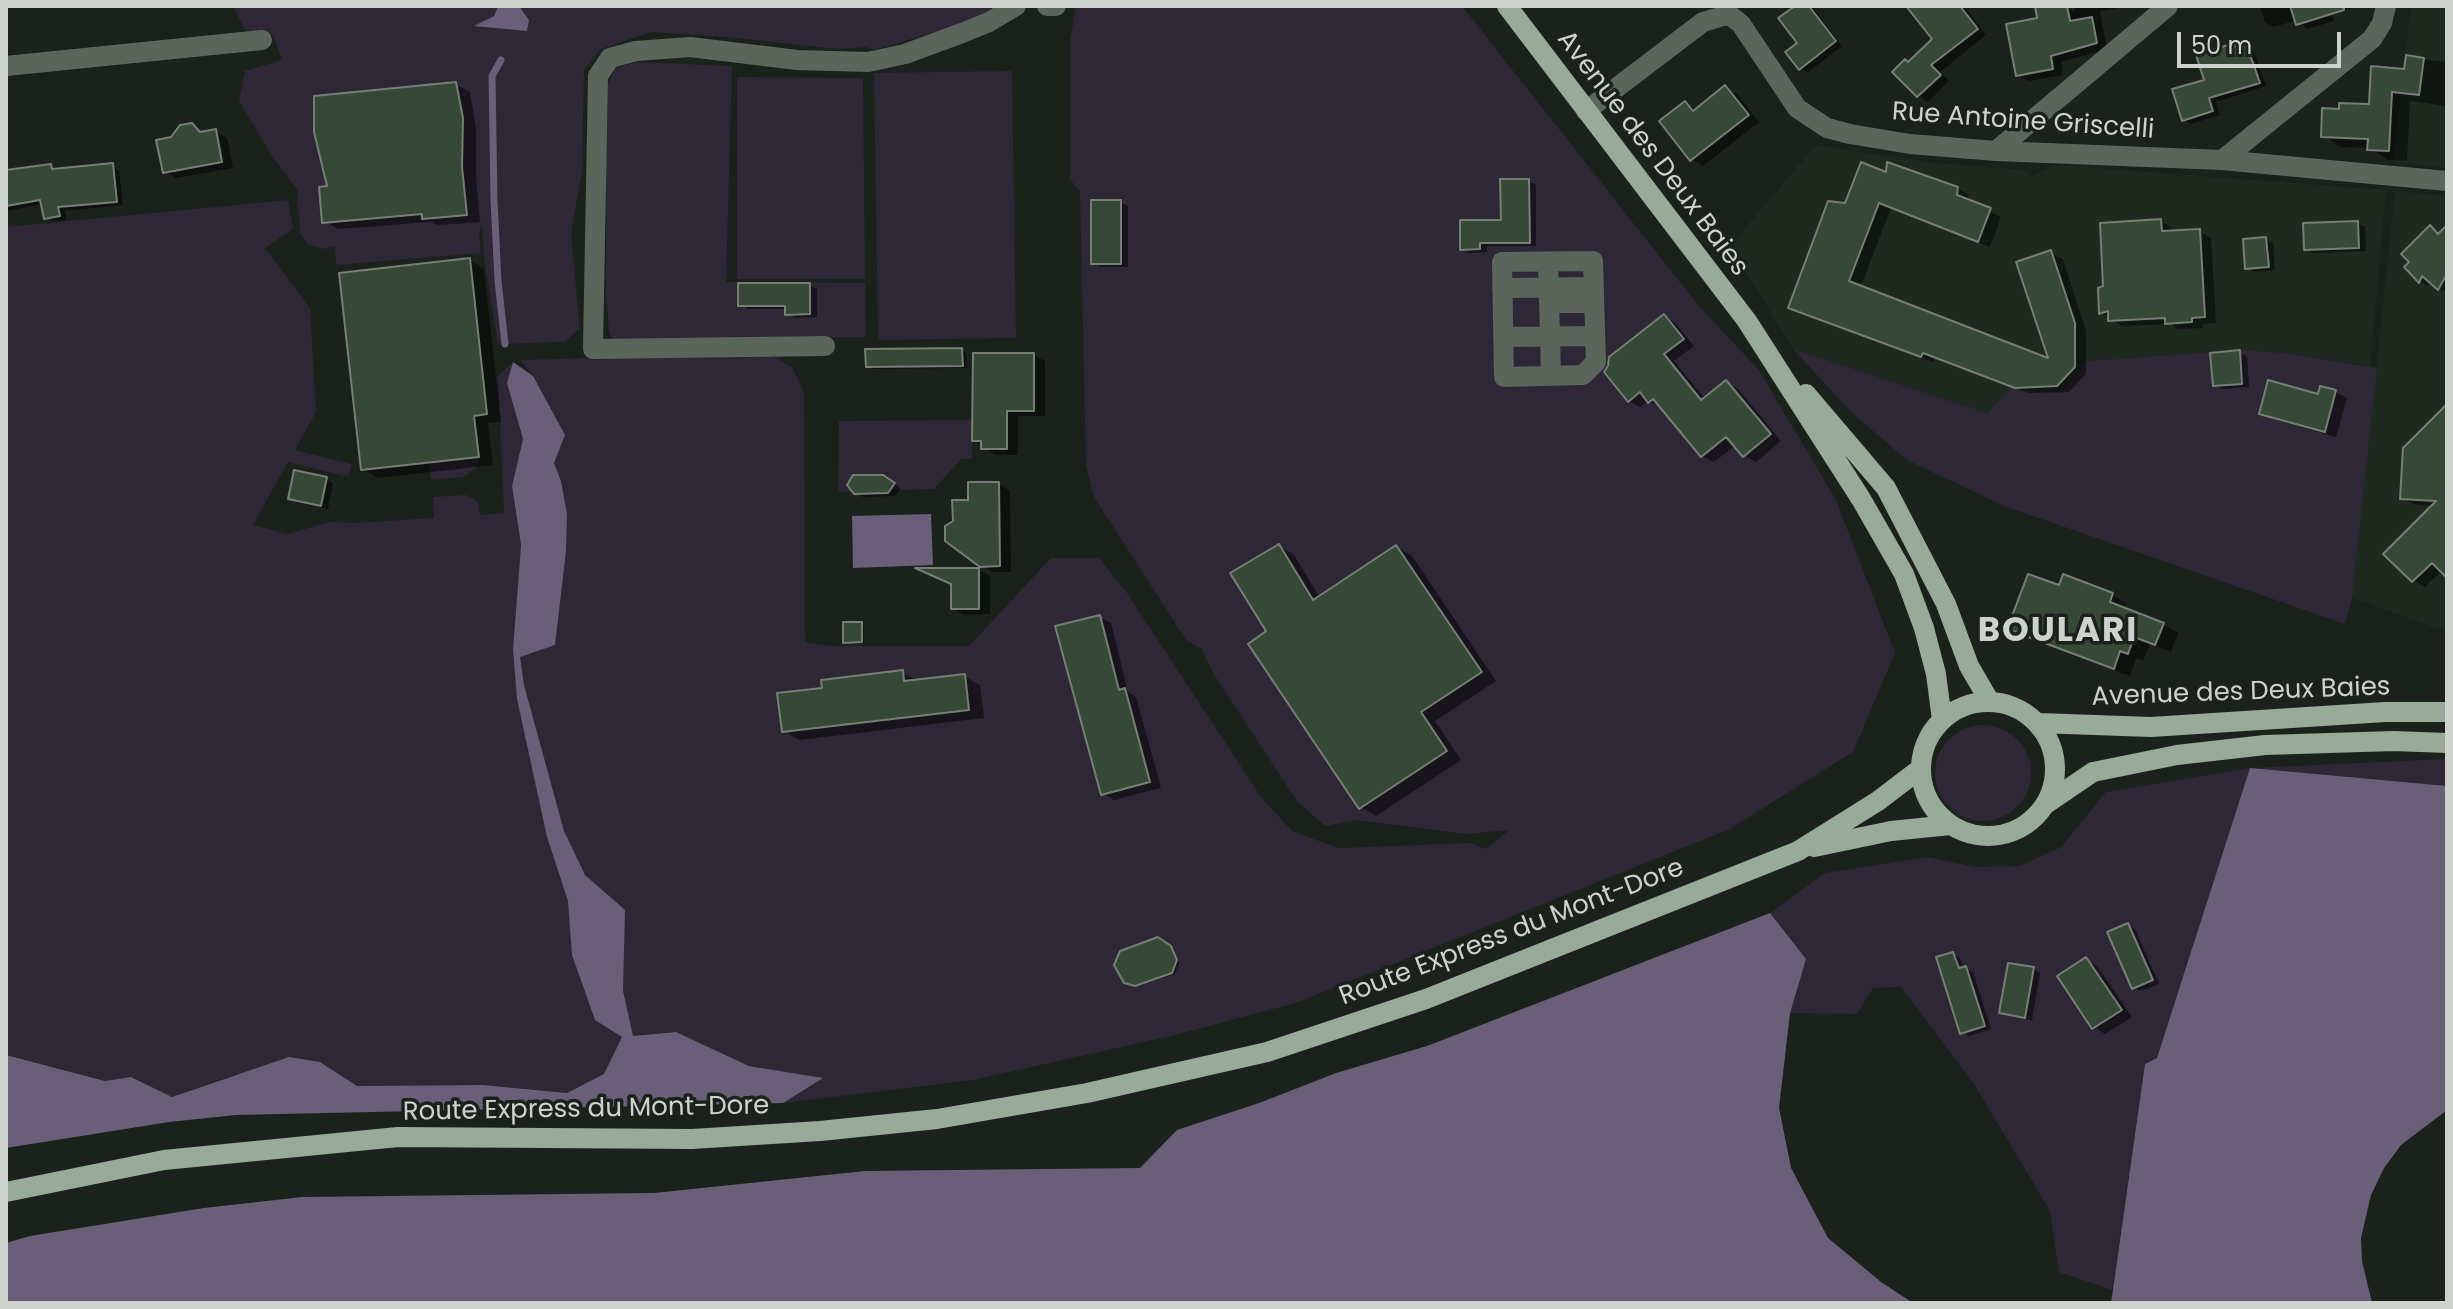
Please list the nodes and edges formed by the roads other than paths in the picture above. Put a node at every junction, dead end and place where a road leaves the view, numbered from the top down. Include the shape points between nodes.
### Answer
1 (1016, 6) edge
2 (1047, 6) edge
3 (1056, 6) edge
4 (1507, 6) edge
5 (2168, 6) edge
6 (2386, 6) edge
7 (262, 40) dead end
8 (6, 66) edge
9 (1586, 111) junction
10 (1996, 151) junction
11 (2222, 160) junction
12 (2447, 181) edge
13 (1548, 262) junction
14 (1502, 288) junction
15 (1549, 295) junction
16 (1594, 295) junction
17 (1755, 333) junction
18 (1595, 336) junction
19 (1503, 337) junction
20 (1549, 337) junction
21 (825, 346) dead end
22 (1551, 376) junction
23 (1522, 377) junction
24 (1990, 702) junction
25 (2447, 712) edge
26 (1942, 720) junction
27 (2038, 723) junction
28 (2447, 743) edge
29 (1920, 769) junction
30 (2046, 804) junction
31 (1950, 825) junction
32 (1798, 851) junction
33 (6, 1192) edge

1 - 21 street via 905,54 868,62 690,47 610,58 598,76 593,349
2 - 3 street
4 - 9 main road, Avenue des Deux Baies
5 - 10 street
6 - 11 street via 2372,39
7 - 8 street
9 - 10 street, Rue Antoine Griscelli via 1711,17 1731,16 1797,108 1827,128 1910,144
9 - 17 main road, Avenue des Deux Baies
10 - 11 street, Rue Antoine Griscelli
11 - 12 street, Rue Antoine Griscelli
13 - 14 street via 1502,262
13 - 15 street
13 - 16 street via 1593,261
14 - 15 street
14 - 19 street
15 - 16 street
15 - 20 street
16 - 18 street
17 - 24 main road, Avenue des Deux Baies via 1886,488
17 - 26 main road, Avenue des Deux Baies via 1904,574 1936,674
18 - 20 street
18 - 22 street via 1596,362 1583,375
19 - 20 street
19 - 23 street via 1504,377
20 - 22 street
20 - 23 street
22 - 23 street
24 - 26 main road via 1964,707
24 - 27 main road via 2016,708
25 - 27 main road, Avenue des Deux Baies via 2151,727
26 - 29 main road via 1926,743
27 - 30 main road via 2052,748 2055,777
28 - 30 main road, Avenue des Deux Baies via 2265,745 2177,755 2093,772
29 - 31 main road via 1934,810
29 - 32 main road, Route Express du Mont-Dore
30 - 31 main road via 2008,834 1973,835
31 - 32 main road, Route Express du Mont-Dore via 1891,831
32 - 33 main road, Route Express du Mont-Dore via 1426,999 1267,1052 1010,1108 820,1131 692,1139 398,1137 164,1160

